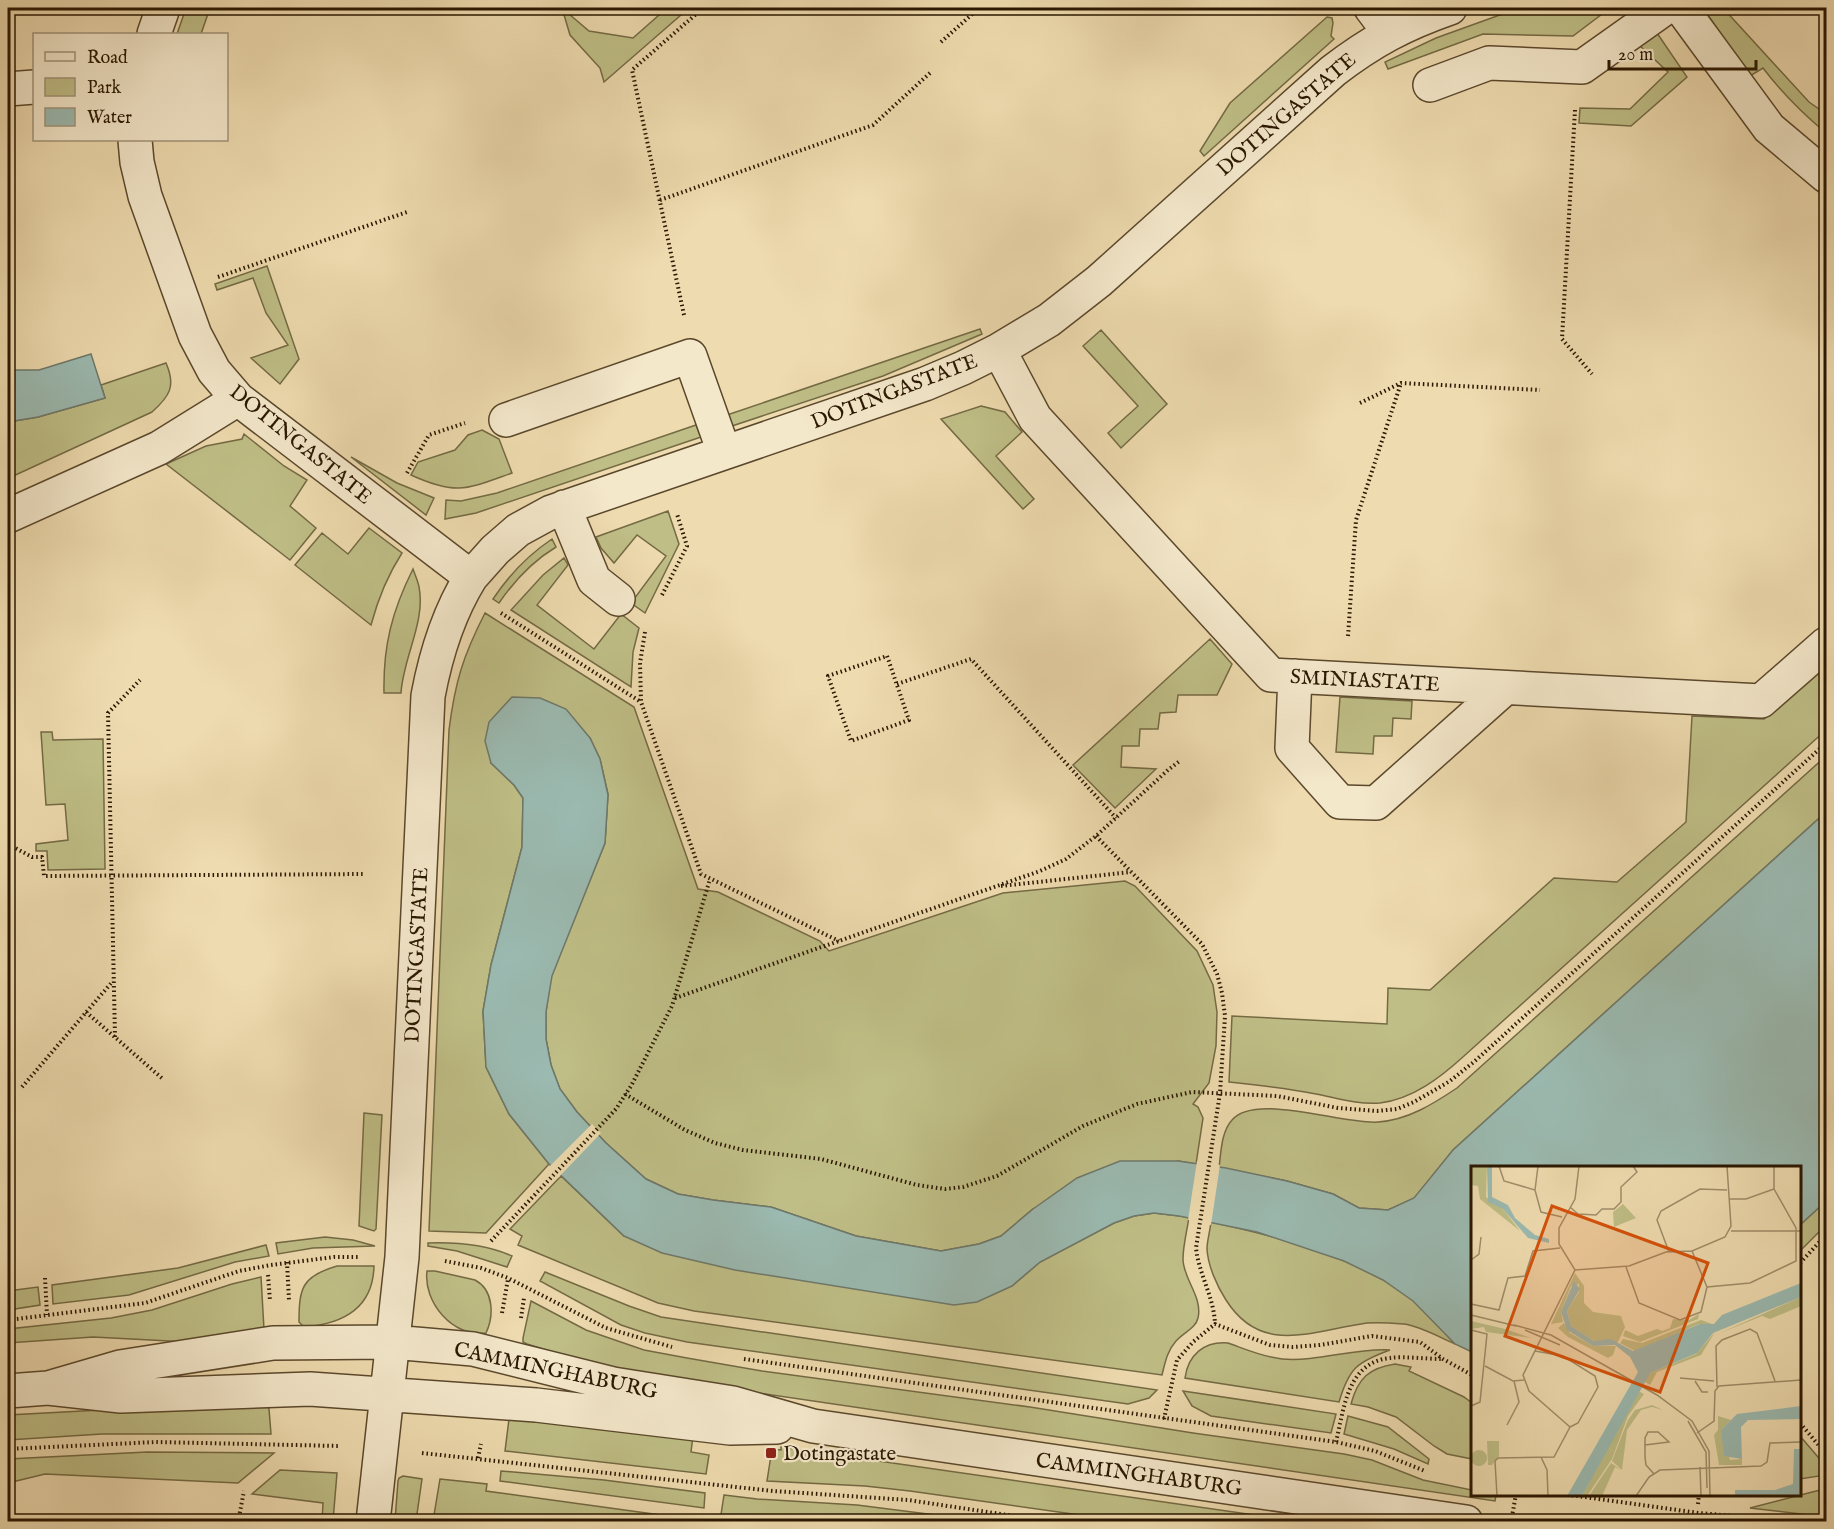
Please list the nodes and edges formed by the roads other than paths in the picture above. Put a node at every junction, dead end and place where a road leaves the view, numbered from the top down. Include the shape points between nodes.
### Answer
1 (163, 8) edge
2 (1450, 8) edge
3 (1665, 8) edge
4 (1681, 8) edge
5 (1380, 20) edge
6 (154, 33) edge
7 (1430, 85) dead end
8 (33, 87) edge
9 (8, 89) edge
10 (135, 141) edge
11 (1827, 176) edge
12 (999, 350) junction
13 (238, 399) junction
14 (506, 420) road end
15 (724, 452) junction
16 (564, 507) junction
17 (8, 516) edge
18 (471, 577) junction
19 (618, 599) dead end
20 (1827, 644) edge
21 (1295, 676) junction
22 (1505, 688) junction
23 (392, 1342) junction
24 (48, 1388) junction
25 (8, 1391) edge
26 (386, 1395) junction
27 (813, 1426) junction
28 (373, 1521) edge
29 (1466, 1521) edge

1 - 6 street
2 - 5 street, DOTINGASTATE
3 - 7 street via 1582,67 1489,63
4 - 11 street via 1769,128
5 - 12 street, DOTINGASTATE via 1361,50 1099,281 1049,320
8 - 9 street
10 - 13 street, DOTINGASTATE via 145,196 195,335 214,371
12 - 15 street, DOTINGASTATE via 925,384
12 - 21 street, SMINIASTATE via 1042,426 1271,675
13 - 17 street via 159,448
13 - 18 street, DOTINGASTATE
14 - 15 street via 690,356
15 - 16 street, DOTINGASTATE
16 - 18 street, DOTINGASTATE via 518,530
16 - 19 street via 594,580
18 - 23 street, DOTINGASTATE via 447,624 428,696 402,1257
20 - 22 street, SMINIASTATE via 1761,701
21 - 22 street, SMINIASTATE
21 - 22 street via 1292,748 1340,802 1376,803
23 - 24 street, CAMMINGHABURG via 273,1343 120,1367
23 - 26 street, DOTINGASTATE
23 - 27 street, CAMMINGHABURG via 473,1349 613,1384 733,1403
24 - 25 street, CAMMINGHABURG
24 - 26 street, CAMMINGHABURG via 122,1396 310,1389
26 - 27 street, CAMMINGHABURG via 536,1405 730,1428
26 - 28 street, DOTINGASTATE
27 - 29 street, CAMMINGHABURG

